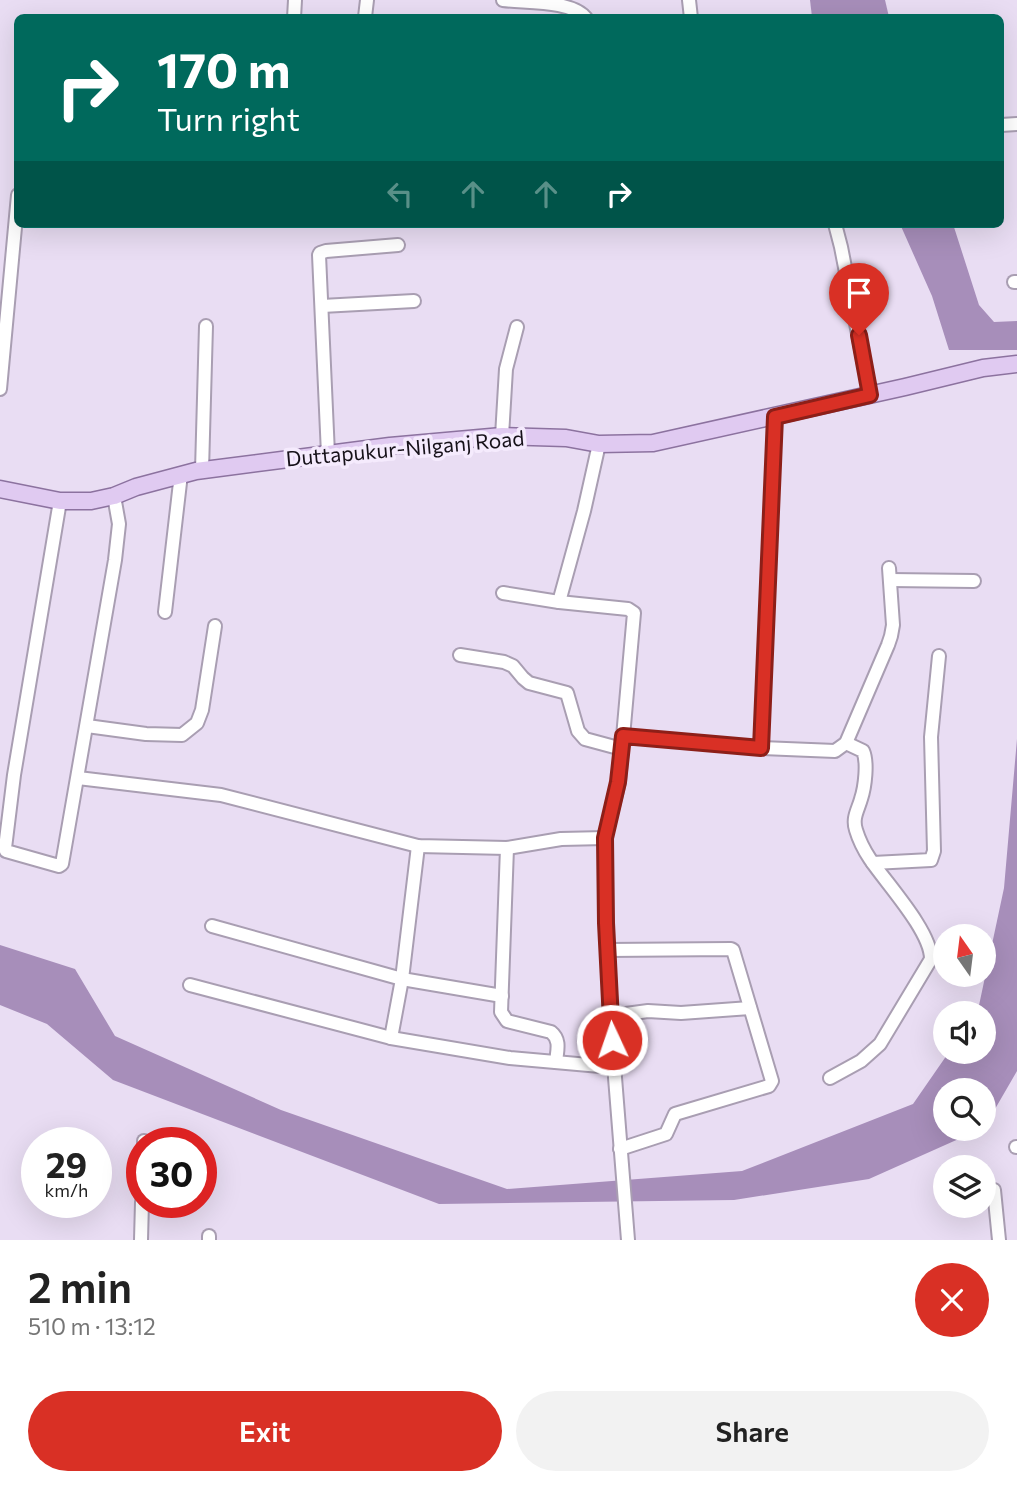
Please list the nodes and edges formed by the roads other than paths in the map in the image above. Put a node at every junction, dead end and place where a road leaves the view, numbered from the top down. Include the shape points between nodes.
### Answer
1 (503, 0) edge
2 (584, 14) edge
3 (14, 214) edge
4 (836, 228) edge
5 (398, 245) dead end
6 (6, 253) edge
7 (414, 301) dead end
8 (323, 306) junction
9 (4, 308) edge
10 (206, 326) dead end
11 (517, 327) dead end
12 (1017, 364) edge
13 (0, 389) edge
14 (870, 395) junction
15 (775, 417) junction
16 (502, 436) junction
17 (599, 444) junction
18 (328, 454) junction
19 (202, 470) junction
20 (181, 474) junction
21 (0, 489) edge
22 (114, 496) junction
23 (60, 501) junction
24 (974, 581) dead end
25 (503, 593) dead end
26 (559, 602) junction
27 (165, 612) dead end
28 (215, 626) dead end
29 (460, 655) dead end
30 (939, 656) dead end
31 (87, 726) junction
32 (622, 743) junction
33 (846, 743) junction
34 (761, 748) junction
35 (78, 778) junction
36 (605, 838) junction
37 (418, 846) junction
38 (507, 848) junction
39 (873, 863) junction
40 (212, 926) dead end
41 (607, 950) junction
42 (402, 979) junction
43 (190, 985) dead end
44 (502, 996) junction
45 (750, 1008) junction
46 (611, 1016) junction
47 (391, 1038) junction
48 (556, 1062) junction
49 (614, 1065) junction
50 (830, 1078) dead end
51 (620, 1149) junction
52 (996, 1210) edge
53 (142, 1218) edge
54 (141, 1240) edge
55 (628, 1240) edge
56 (999, 1240) edge

1 - 2 street via 556,4
3 - 6 street
4 - 14 street
5 - 8 street via 320,253
6 - 9 street
7 - 8 street
8 - 18 street
9 - 13 street
10 - 19 street
11 - 16 street via 506,369
12 - 14 main road, Duttapukur-Nilganj Road
14 - 15 main road, Duttapukur-Nilganj Road
15 - 17 main road, Duttapukur-Nilganj Road via 653,443
15 - 34 street
16 - 17 main road, Duttapukur-Nilganj Road
16 - 18 main road, Duttapukur-Nilganj Road
17 - 26 street
18 - 19 main road, Duttapukur-Nilganj Road
19 - 20 main road, Duttapukur-Nilganj Road
20 - 22 main road, Duttapukur-Nilganj Road
20 - 27 street
21 - 23 main road, Duttapukur-Nilganj Road
22 - 23 main road, Duttapukur-Nilganj Road
22 - 31 street via 118,536
23 - 35 street via 14,775 6,851 60,865
24 - 33 street via 889,574 891,636
25 - 26 street
26 - 32 street via 634,613
28 - 31 street via 202,710 190,730 182,735 146,734
29 - 32 street via 505,662 529,683 567,693 581,736
30 - 39 street via 931,737 933,856 930,860
31 - 35 street
32 - 34 street
32 - 36 street
33 - 34 street via 835,751
33 - 39 street via 865,756 854,822
35 - 37 street via 221,795
36 - 38 street
36 - 41 street
37 - 38 street
37 - 42 street
38 - 44 street
39 - 50 street via 915,920 931,959 880,1044 862,1061
40 - 42 street
41 - 45 street via 731,949
41 - 46 street
42 - 44 street
42 - 47 street
43 - 47 street
44 - 48 street via 501,1012 507,1021 556,1036
45 - 46 street
45 - 51 street via 772,1083 675,1114 666,1134
46 - 49 street
47 - 48 street
48 - 49 street
49 - 51 street
51 - 55 street
52 - 56 street
53 - 54 street

